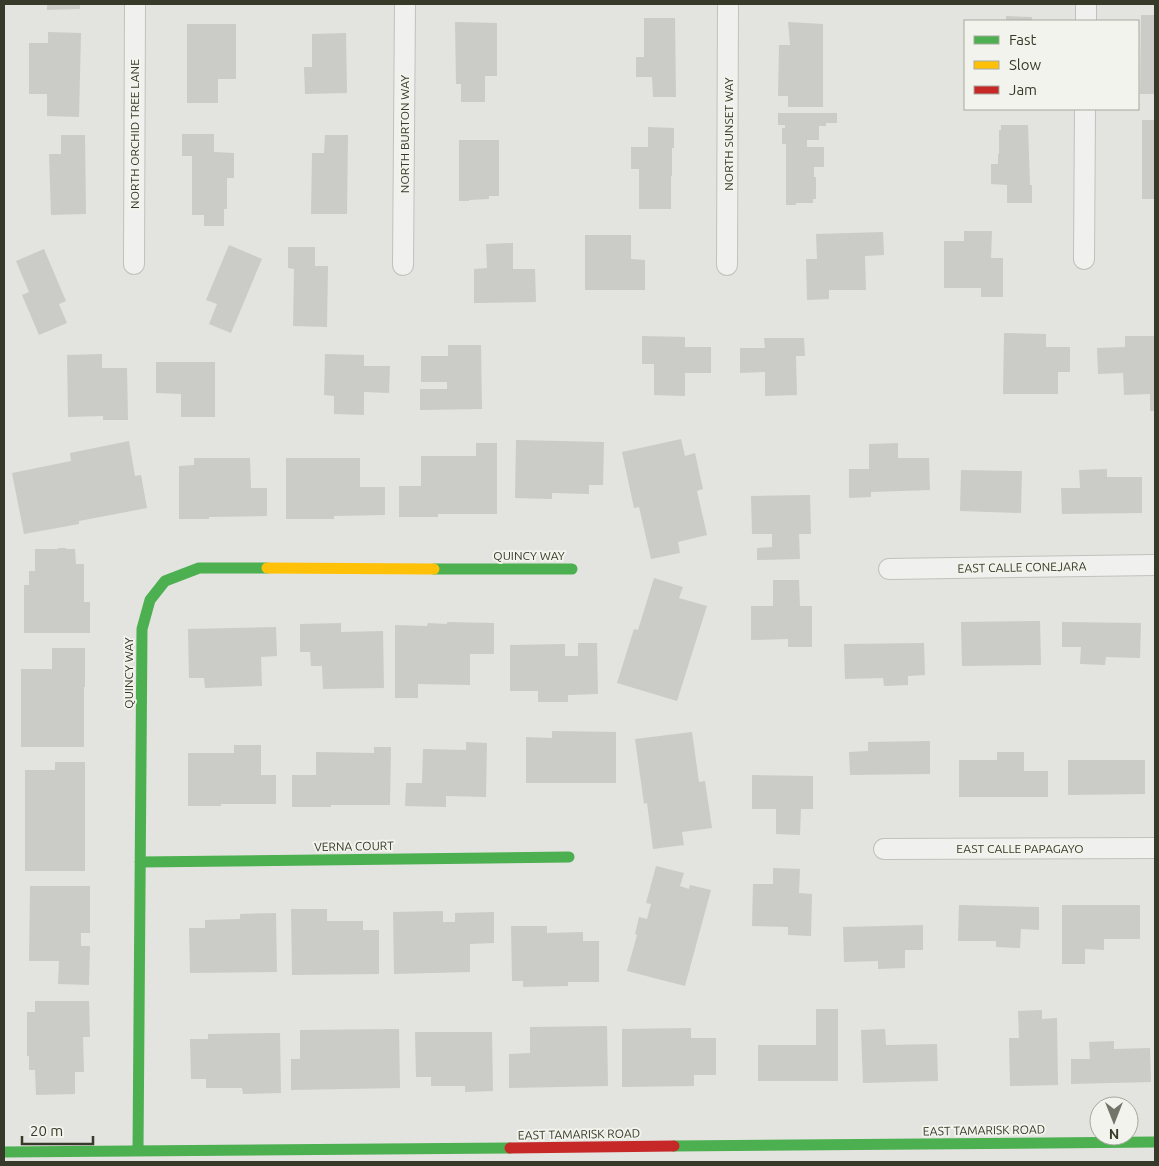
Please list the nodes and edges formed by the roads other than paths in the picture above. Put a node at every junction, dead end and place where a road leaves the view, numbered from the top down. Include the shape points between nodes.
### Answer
1 (135, 4) edge
2 (405, 4) edge
3 (728, 4) edge
4 (1086, 4) edge
5 (1086, 20) edge
6 (1085, 110) edge
7 (1084, 259) dead end
8 (134, 264) dead end
9 (403, 265) dead end
10 (727, 265) dead end
11 (1155, 565) edge
12 (572, 569) dead end
13 (889, 569) dead end
14 (1155, 848) edge
15 (884, 849) dead end
16 (569, 857) dead end
17 (140, 862) junction
18 (1155, 1142) edge
19 (138, 1151) junction
20 (4, 1152) edge
21 (42, 1157) edge

1 - 8 street, NORTH ORCHID TREE LANE
2 - 9 street, NORTH BURTON WAY
3 - 10 street, NORTH SUNSET WAY
4 - 5 street
6 - 7 street
11 - 13 street, EAST CALLE CONEJARA
12 - 17 street, QUINCY WAY via 199,568 165,580 150,600 142,629
14 - 15 street, EAST CALLE PAPAGAYO
16 - 17 street, VERNA COURT
17 - 19 street, QUINCY WAY
18 - 19 street, EAST TAMARISK ROAD
19 - 21 street, EAST TAMARISK ROAD
20 - 21 street, EAST TAMARISK ROAD

